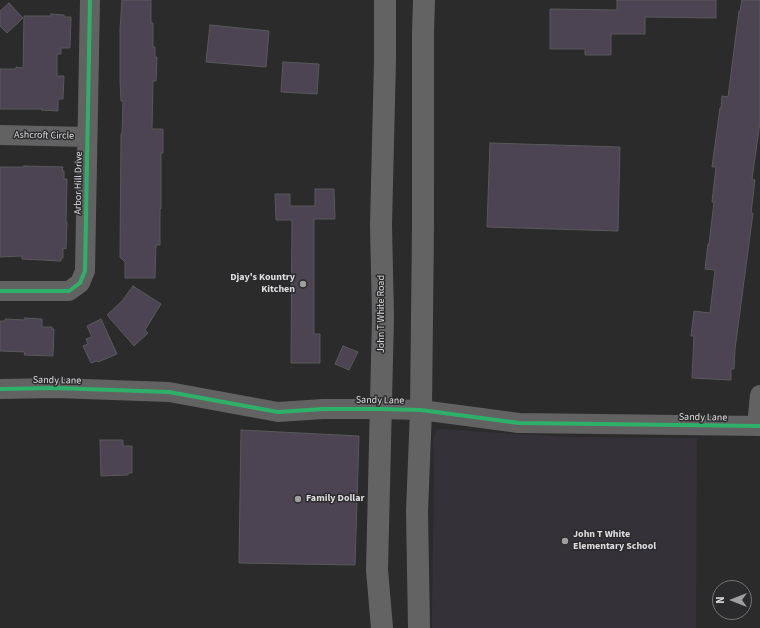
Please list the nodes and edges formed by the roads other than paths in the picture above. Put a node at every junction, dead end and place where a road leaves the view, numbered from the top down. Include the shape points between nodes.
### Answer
1 (90, 0) edge
2 (385, 0) edge
3 (424, 0) edge
4 (0, 136) edge
5 (87, 137) junction
6 (0, 291) edge
7 (0, 389) edge
8 (760, 395) edge
9 (380, 409) junction
10 (421, 410) junction
11 (758, 426) edge
12 (382, 628) edge
13 (419, 628) edge

1 - 5 street, Arbor Hill Drive
2 - 9 main road, John T White Road
3 - 10 main road
4 - 5 street, Ashcroft Circle
5 - 6 street, Arbor Hill Drive via 85,271 80,283 69,291
7 - 9 street, Sandy Lane via 170,392 278,412
8 - 11 street
9 - 10 street, Sandy Lane
9 - 12 main road, John T White Road via 377,570
10 - 11 street, Sandy Lane via 519,423
10 - 13 main road via 417,511

